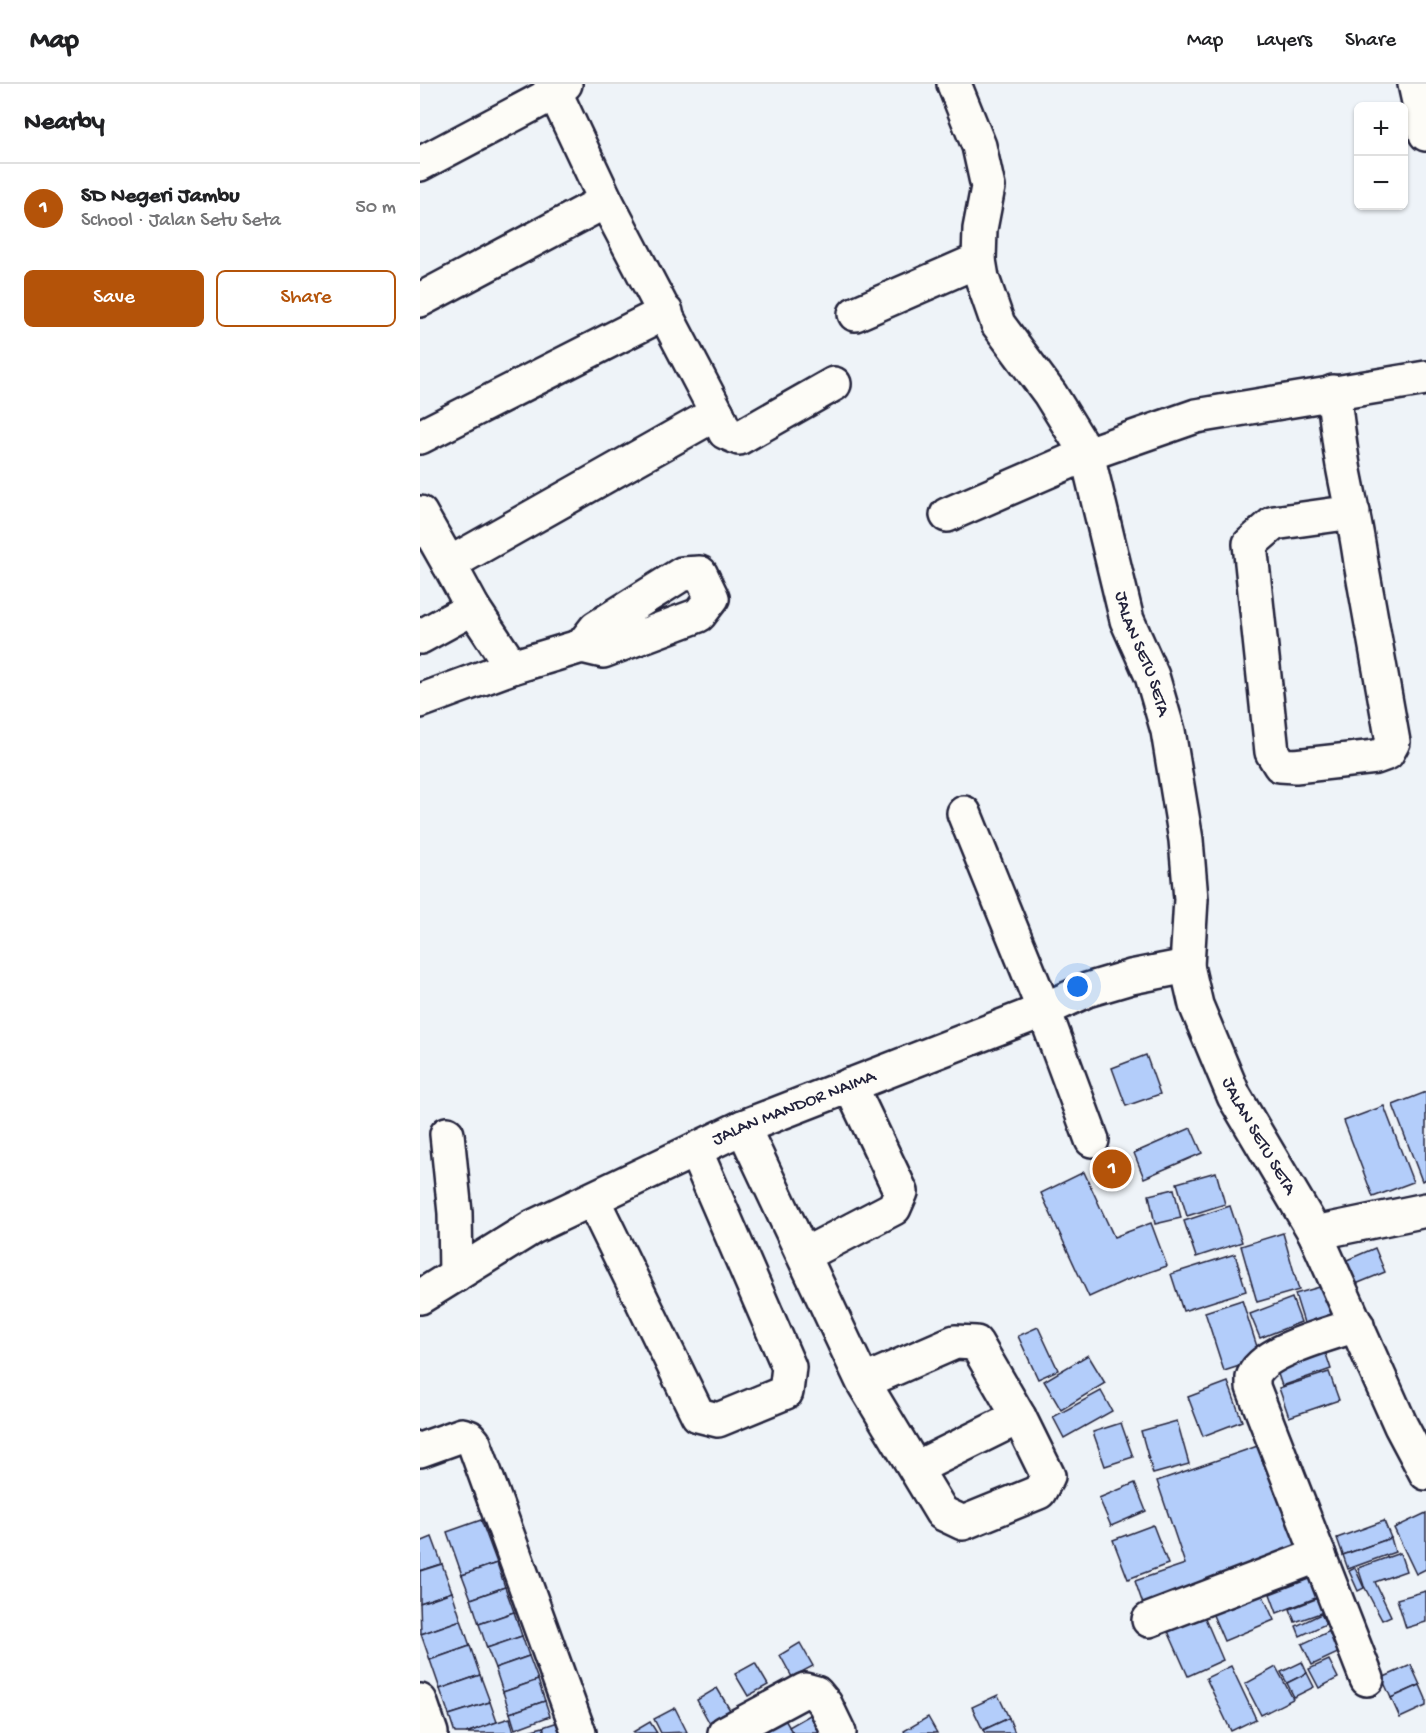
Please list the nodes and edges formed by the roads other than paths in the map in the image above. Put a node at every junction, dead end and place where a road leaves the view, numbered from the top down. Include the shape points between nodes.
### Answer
1 (954, 84) edge
2 (1415, 84) edge
3 (558, 87) edge
4 (1426, 134) edge
5 (420, 164) edge
6 (606, 201) junction
7 (979, 260) junction
8 (420, 300) edge
9 (666, 312) junction
10 (855, 314) dead end
11 (1426, 378) edge
12 (834, 384) dead end
13 (1333, 392) junction
14 (717, 413) junction
15 (420, 437) edge
16 (1087, 454) junction
17 (1353, 512) junction
18 (420, 513) edge
19 (947, 515) dead end
20 (449, 564) junction
21 (473, 608) junction
22 (420, 638) edge
23 (582, 646) dead end
24 (512, 667) junction
25 (420, 701) edge
26 (964, 813) dead end
27 (1187, 966) junction
28 (1044, 1010) junction
29 (850, 1085) junction
30 (743, 1127) junction
31 (447, 1134) dead end
32 (1092, 1140) dead end
33 (695, 1150) junction
34 (592, 1200) junction
35 (1426, 1210) edge
36 (1315, 1233) junction
37 (804, 1255) junction
38 (456, 1275) junction
39 (420, 1297) edge
40 (1357, 1325) junction
41 (863, 1382) junction
42 (1019, 1417) junction
43 (420, 1450) edge
44 (916, 1468) junction
45 (1426, 1473) edge
46 (1319, 1555) junction
47 (1149, 1620) dead end
48 (1367, 1679) dead end
49 (420, 1701) edge
50 (431, 1733) edge
51 (579, 1733) edge
52 (725, 1733) edge
53 (839, 1733) edge

1 - 7 street, JALAN SETU SETA via 980,146 988,187
2 - 4 street
3 - 5 street
3 - 6 street
6 - 8 street
6 - 9 street
7 - 10 street
7 - 16 street, JALAN SETU SETA via 998,324 1050,394
9 - 14 street
9 - 15 street
11 - 13 street
12 - 14 street via 739,438 725,432
13 - 16 street via 1196,416
13 - 17 street
14 - 20 street
16 - 19 street
16 - 27 street, JALAN SETU SETA via 1127,620 1152,676 1168,731 1186,840 1191,899
17 - 17 street via 1393,742 1387,753 1376,757 1280,765 1272,752 1250,544 1274,523
18 - 20 street
20 - 21 street
21 - 22 street
21 - 24 street
23 - 24 street
24 - 25 street
26 - 28 street
27 - 28 street, JALAN MANDOR NAIMA via 1087,990
27 - 36 street, JALAN SETU SETA via 1196,1005 1233,1096
28 - 29 street, JALAN MANDOR NAIMA
28 - 32 street
29 - 30 street, JALAN MANDOR NAIMA
29 - 37 street via 901,1192 894,1208
30 - 33 street, JALAN MANDOR NAIMA
30 - 37 street
31 - 38 street
33 - 34 street, JALAN MANDOR NAIMA
33 - 34 street via 789,1367 786,1392 718,1420 699,1415
34 - 38 street, JALAN MANDOR NAIMA via 533,1227
35 - 36 street
36 - 40 street, JALAN SETU SETA
37 - 41 street
38 - 39 street, JALAN MANDOR NAIMA
40 - 45 street, JALAN SETU SETA
40 - 46 street via 1285,1349 1259,1367 1253,1378 1253,1387
41 - 42 street via 955,1342 976,1343
41 - 44 street
42 - 44 street
42 - 44 street via 1048,1476 1039,1492 963,1523 942,1513
43 - 51 street via 462,1435 474,1443
46 - 47 street
46 - 48 street
49 - 50 street
52 - 53 street via 805,1690 816,1693 825,1704

